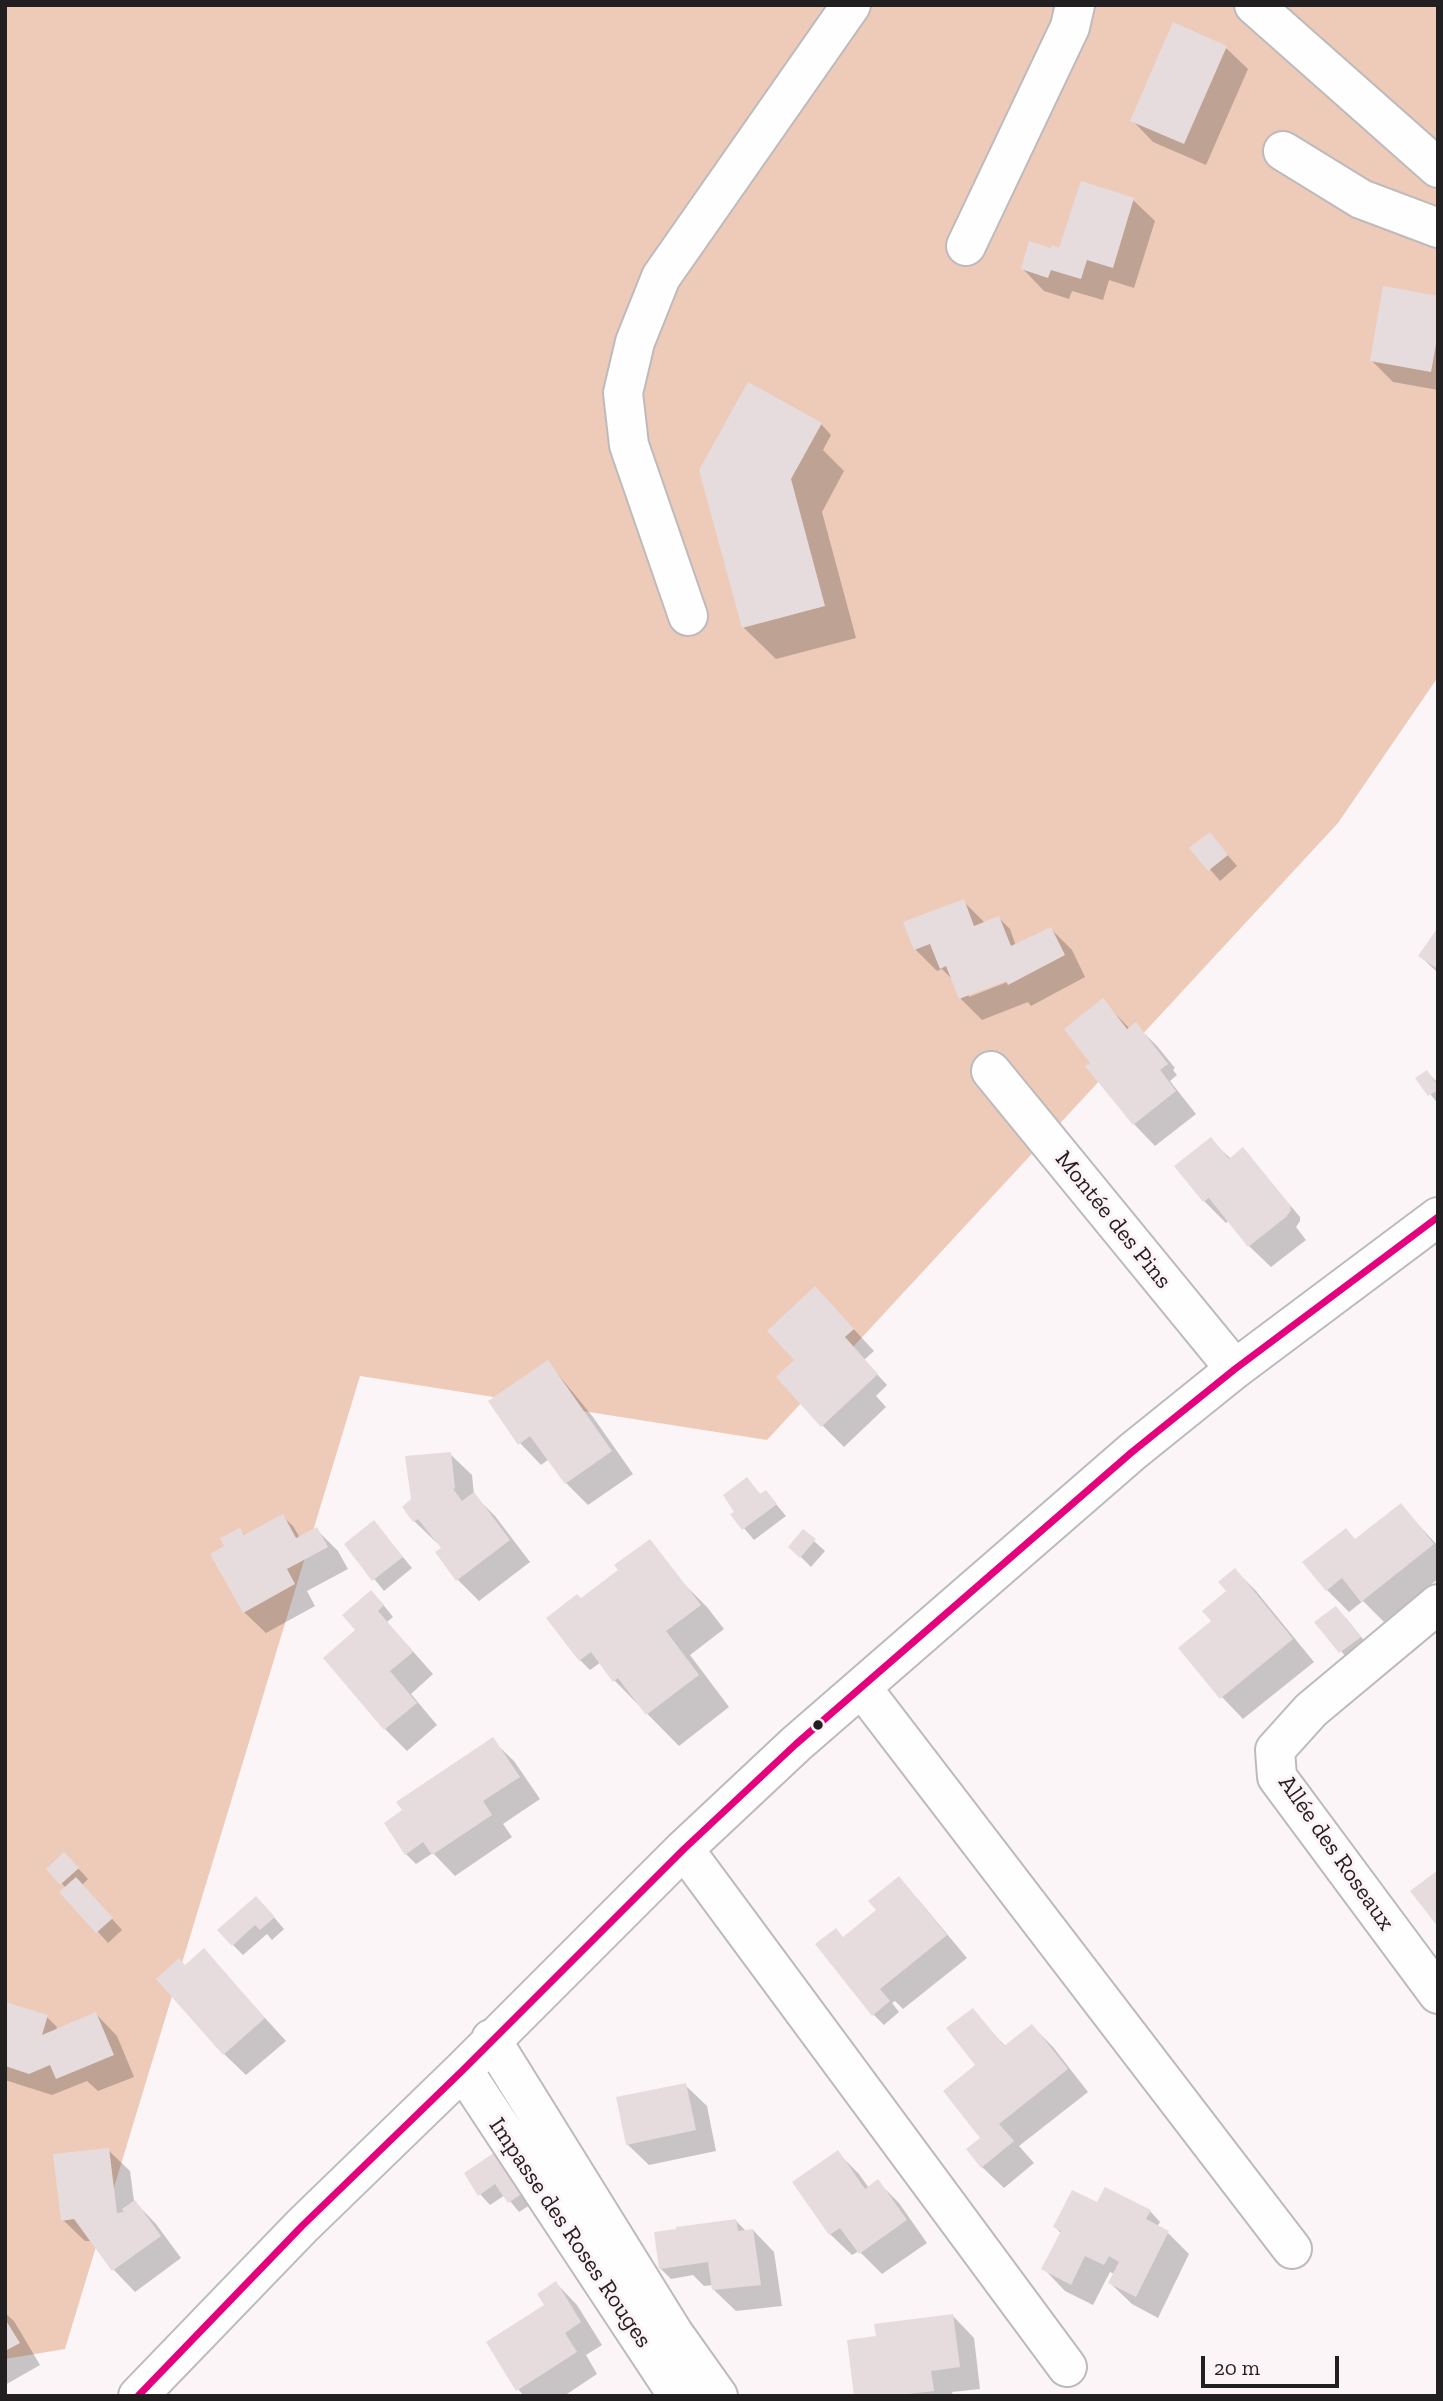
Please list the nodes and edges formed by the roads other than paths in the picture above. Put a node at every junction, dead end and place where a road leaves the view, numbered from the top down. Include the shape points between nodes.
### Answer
1 (851, 5) edge
2 (1075, 5) edge
3 (1254, 5) edge
4 (1283, 151) dead end
5 (1438, 168) edge
6 (1438, 228) edge
7 (966, 246) dead end
8 (688, 616) dead end
9 (991, 1071) dead end
10 (1438, 1217) edge
11 (1235, 1369) junction
12 (1438, 1604) edge
13 (862, 1688) junction
14 (684, 1849) junction
15 (1438, 1993) edge
16 (491, 2039) junction
17 (463, 2070) junction
18 (1292, 2249) dead end
19 (1067, 2367) dead end
20 (138, 2396) edge
21 (678, 2396) edge
22 (718, 2396) edge

1 - 8 street via 661,277 635,342 623,393 629,445
2 - 7 street via 1070,27
3 - 5 street
4 - 6 street via 1362,199
9 - 11 street, Montée des Pins
10 - 11 street
11 - 13 street via 1132,1452
12 - 15 street, Allée des Roseaux via 1311,1710 1275,1750 1277,1777
13 - 14 street
13 - 18 street
14 - 16 street
14 - 19 street
16 - 17 street
16 - 22 street via 674,2334
17 - 20 street via 302,2226
17 - 21 street, Impasse des Roses Rouges

